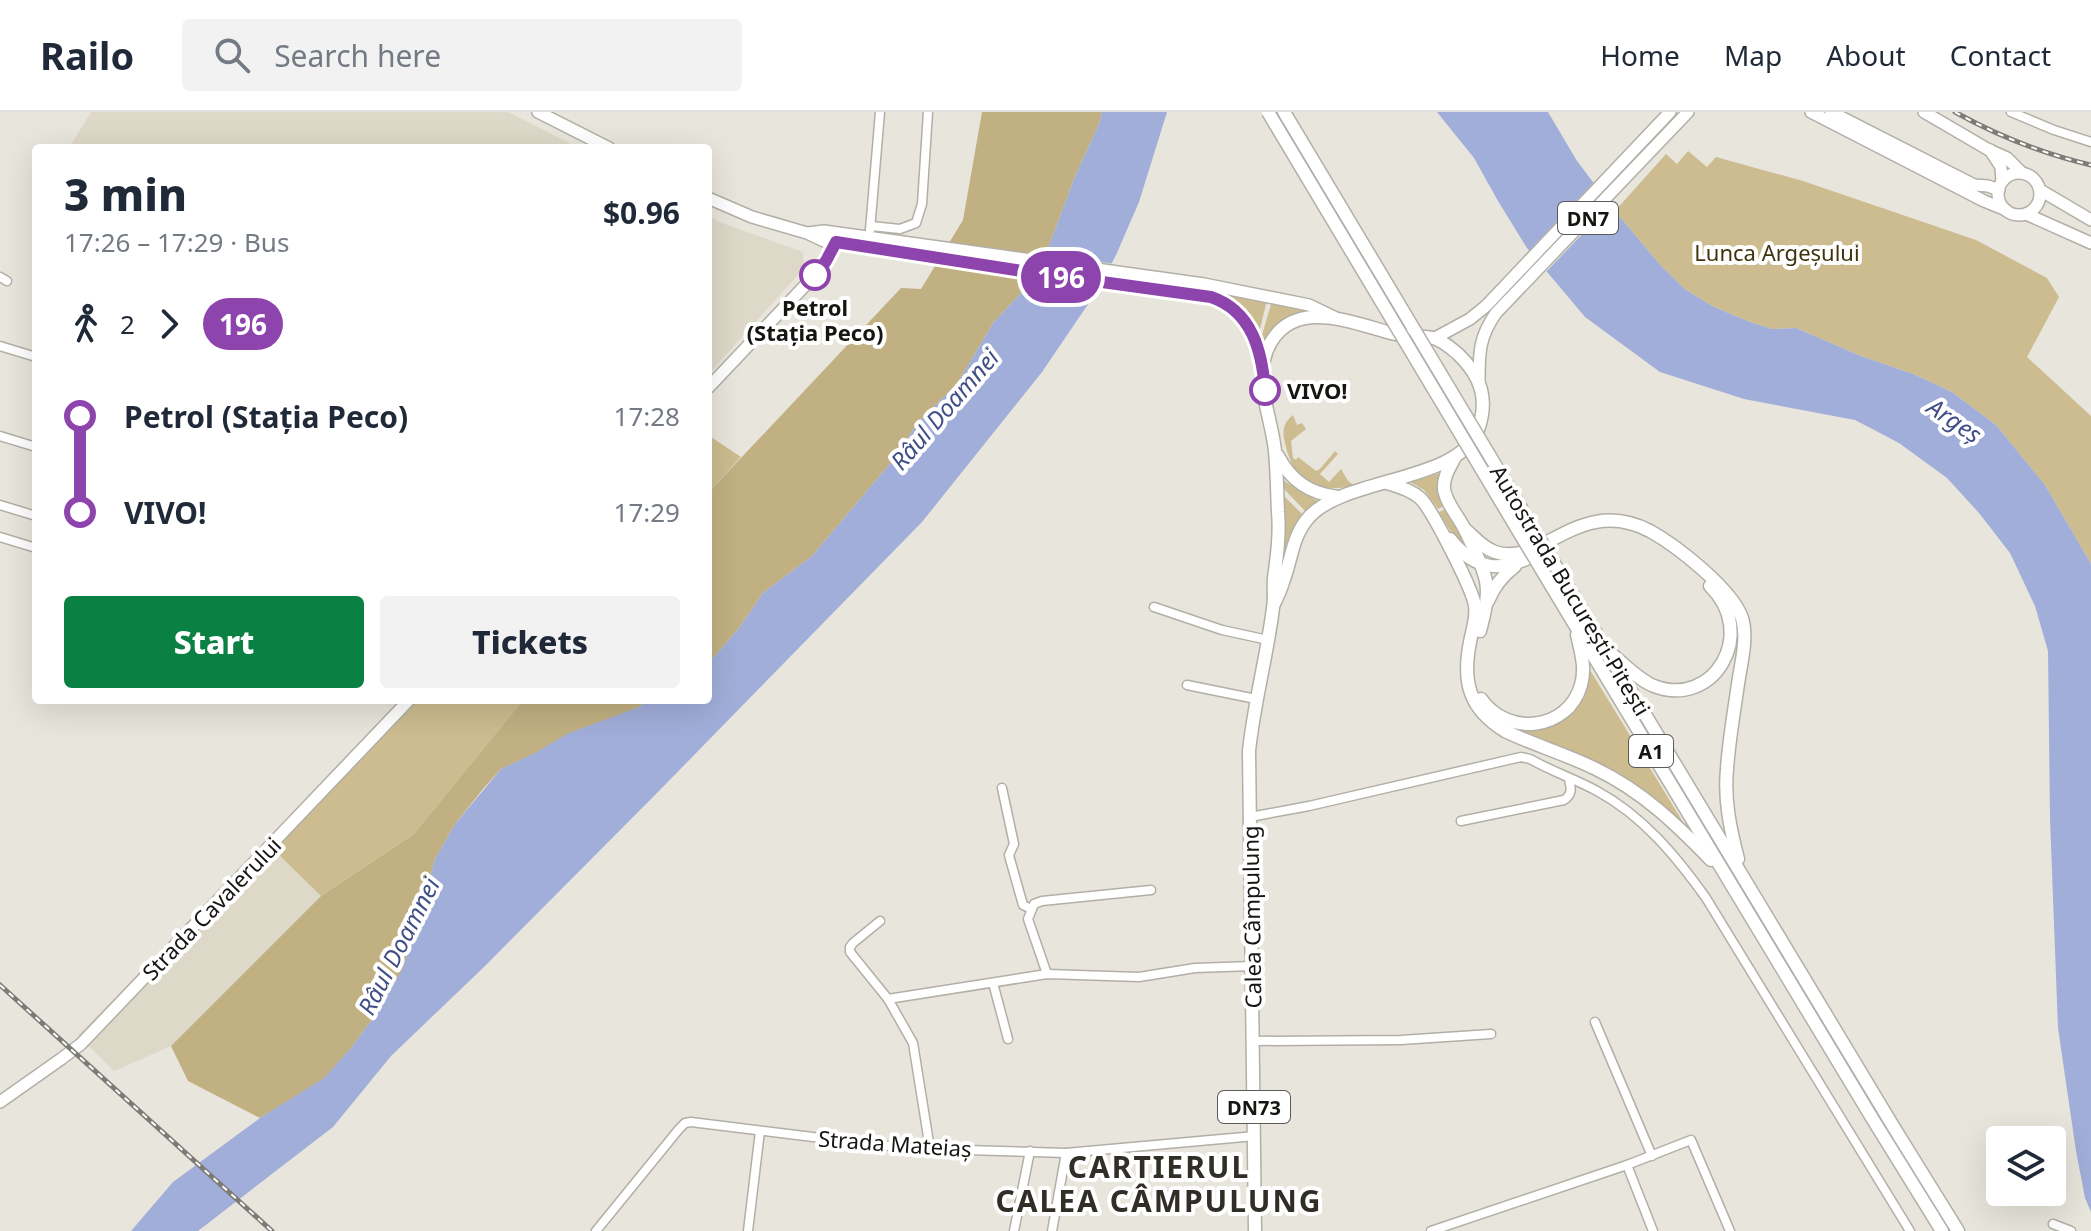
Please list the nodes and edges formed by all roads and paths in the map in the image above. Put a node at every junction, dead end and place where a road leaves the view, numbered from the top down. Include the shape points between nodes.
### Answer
1 (538, 112) edge
2 (880, 112) edge
3 (928, 112) edge
4 (1268, 112) edge
5 (1284, 112) edge
6 (1670, 112) edge
7 (1688, 112) edge
8 (1924, 112) edge
9 (2011, 112) edge
10 (1821, 114) edge
11 (1664, 129) junction
12 (2091, 142) edge
13 (601, 144) edge
14 (1989, 150) junction
15 (2022, 173) junction
16 (2000, 186) junction
17 (2040, 190) junction
18 (712, 200) edge
19 (2006, 210) junction
20 (2026, 214) junction
21 (2091, 220) edge
22 (870, 237) junction
23 (837, 238) junction
24 (2091, 243) edge
25 (1145, 282) junction
26 (1502, 298) junction
27 (1334, 317) junction
28 (1435, 338) junction
29 (0, 346) edge
30 (32, 356) edge
31 (1263, 370) junction
32 (1479, 381) junction
33 (712, 384) edge
34 (0, 436) edge
35 (32, 446) edge
36 (1275, 451) junction
37 (1454, 459) junction
38 (1387, 483) junction
39 (1338, 497) junction
40 (0, 505) edge
41 (32, 515) edge
42 (1438, 524) junction
43 (1466, 530) junction
44 (0, 537) edge
45 (32, 547) edge
46 (1480, 563) junction
47 (1518, 564) junction
48 (1274, 604) junction
49 (1154, 607) dead end
50 (1485, 612) junction
51 (1575, 624) junction
52 (1268, 640) junction
53 (1605, 647) junction
54 (1187, 685) dead end
55 (1256, 699) junction
56 (405, 704) edge
57 (1569, 779) junction
58 (1002, 788) dead end
59 (1250, 817) junction
60 (1461, 821) dead end
61 (1741, 874) junction
62 (1727, 877) junction
63 (1151, 890) dead end
64 (1031, 909) junction
65 (880, 921) dead end
66 (1252, 966) junction
67 (1047, 974) junction
68 (993, 983) junction
69 (888, 999) junction
70 (1595, 1022) dead end
71 (1491, 1034) dead end
72 (1008, 1039) dead end
73 (1253, 1041) junction
74 (0, 1102) edge
75 (760, 1131) junction
76 (1255, 1136) junction
77 (930, 1149) junction
78 (1030, 1151) junction
79 (1066, 1153) junction
80 (1652, 1156) junction
81 (1627, 1165) junction
82 (2053, 1224) dead end
83 (596, 1231) edge
84 (748, 1231) edge
85 (1014, 1231) edge
86 (1052, 1231) edge
87 (1255, 1231) edge
88 (1431, 1231) edge
89 (1653, 1231) edge
90 (1730, 1231) edge
91 (1910, 1231) edge
92 (1942, 1231) edge
93 (1958, 1231) edge
94 (2071, 1231) edge

1 - 13 main road
2 - 22 street
3 - 22 street via 916,223
4 - 51 highway, Autostrada București-Pitești / A1, bridge
5 - 53 highway, Autostrada București-Pitești / A1, bridge
6 - 11 main road, DN7
7 - 11 main road, DN7
8 - 14 main road
9 - 12 street
10 - 16 main road via 1974,185
10 - 19 main road
11 - 26 main road, DN7
14 - 15 main road via 2011,160
14 - 16 main road via 2001,167
15 - 16 main road
15 - 17 main road
16 - 19 main road
17 - 20 main road via 2039,202
17 - 21 main road
18 - 23 main road via 824,241
19 - 20 main road
20 - 24 main road
22 - 23 main road
22 - 25 main road via 900,247
23 - 33 main road via 815,275
25 - 27 main road via 1278,298
25 - 31 main road via 1211,297 1233,308 1250,328
26 - 28 main road, DN7
26 - 32 main road, DN7 via 1482,337
27 - 28 highway via 1395,334
27 - 31 highway via 1310,317 1280,331
28 - 32 highway via 1453,349
29 - 30 street
31 - 36 highway, Calea Câmpulung
32 - 37 highway, DN7 via 1483,403 1477,432
34 - 35 street
36 - 39 highway via 1302,485
36 - 48 highway, Calea Câmpulung
37 - 38 highway, Calea Câmpulung
37 - 43 highway via 1444,488
38 - 39 highway, Calea Câmpulung
38 - 42 highway via 1416,495
39 - 48 highway, Calea Câmpulung via 1321,506 1299,531
40 - 41 street
42 - 46 highway via 1458,549
42 - 62 highway via 1475,604 1466,670 1472,699 1481,712 1505,731 1631,788
43 - 46 highway
43 - 61 highway via 1491,551 1509,555 1595,522 1631,523 1663,539 1728,593 1744,631 1726,791
44 - 45 street
46 - 47 highway
46 - 50 highway via 1486,581
47 - 50 highway via 1495,585
47 - 53 highway via 1591,530 1629,530 1656,543 1709,585 1730,618 1727,656 1712,676 1688,688 1654,686
48 - 52 highway, Calea Câmpulung / DN73
49 - 52 street
50 - 51 highway via 1473,663 1476,689 1491,711 1520,724 1550,720 1578,694 1583,664
51 - 62 highway, Autostrada București-Pitești / A1
52 - 55 highway, Calea Câmpulung / DN73
53 - 61 highway, Autostrada București-Pitești / A1
54 - 55 street
55 - 59 highway, Calea Câmpulung / DN73 via 1249,751
56 - 74 main road, Strada Cavalerului via 81,1044
57 - 59 street via 1521,757
57 - 60 street via 1571,792 1564,800
57 - 91 street via 1634,816 1681,863
58 - 64 street via 1014,844 1009,855 1023,905
59 - 66 highway, Calea Câmpulung / DN73
61 - 93 highway, Autostrada București-Pitești / A1
62 - 92 highway, Autostrada București-Pitești / A1
63 - 64 street via 1042,901
64 - 67 street via 1028,919
65 - 69 street via 853,943 850,952
66 - 67 street via 1139,977
66 - 73 highway, Calea Câmpulung / DN73
67 - 68 street
68 - 69 street
68 - 72 street
69 - 77 street via 913,1043
70 - 80 street
71 - 73 street
73 - 76 highway, Calea Câmpulung / DN73
75 - 77 street, Strada Mateiaș
75 - 83 street, Strada Mateiaș via 685,1123
75 - 84 street
76 - 79 street, Strada Mateiaș
76 - 87 highway, Calea Câmpulung / DN73
77 - 78 street, Strada Mateiaș
78 - 79 street, Strada Mateiaș
78 - 85 street
79 - 86 street
80 - 81 street
80 - 90 street via 1691,1140
81 - 88 street
81 - 89 street
82 - 94 street

